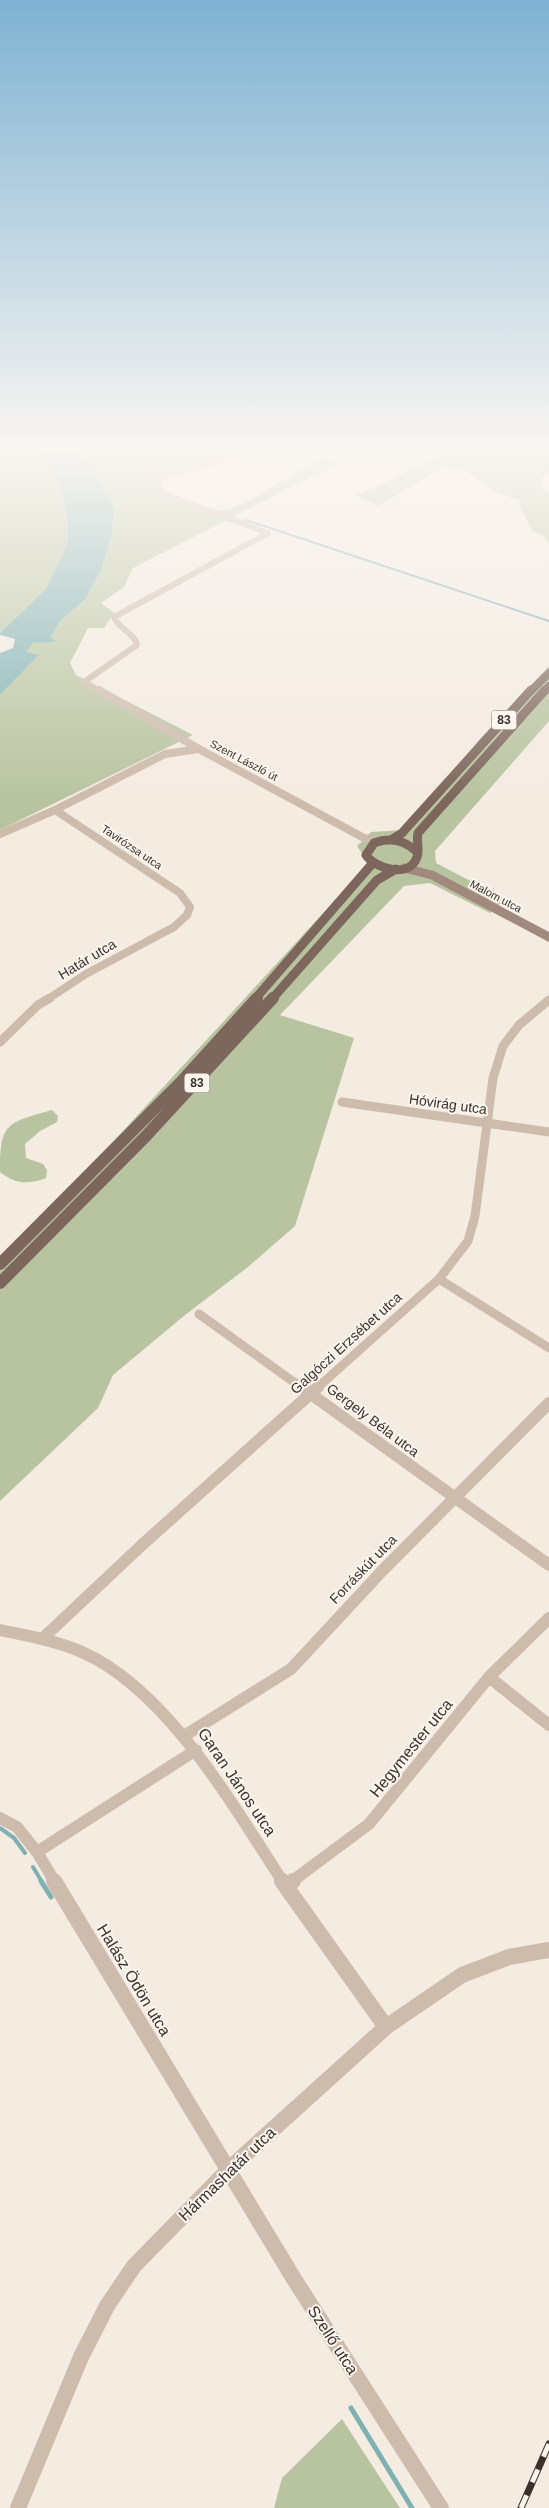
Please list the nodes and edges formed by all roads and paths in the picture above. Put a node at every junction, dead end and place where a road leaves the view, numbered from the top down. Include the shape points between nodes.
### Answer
1 (207, 566) edge
2 (549, 673) edge
3 (549, 686) edge
4 (198, 749) junction
5 (56, 810) junction
6 (0, 834) edge
7 (364, 838) junction
8 (386, 840) junction
9 (366, 850) junction
10 (416, 856) junction
11 (372, 864) junction
12 (400, 868) junction
13 (432, 875) junction
14 (190, 907) joint
15 (549, 938) edge
16 (549, 1000) edge
17 (0, 1042) edge
18 (342, 1102) dead end
19 (488, 1124) junction
20 (549, 1132) edge
21 (0, 1264) edge
22 (439, 1279) junction
23 (0, 1283) edge
24 (198, 1314) dead end
25 (549, 1348) edge
26 (311, 1393) junction
27 (549, 1403) edge
28 (455, 1500) junction
29 (549, 1565) edge
30 (549, 1618) edge
31 (0, 1630) edge
32 (42, 1639) junction
33 (489, 1677) junction
34 (549, 1725) edge
35 (184, 1736) junction
36 (196, 1750) junction
37 (0, 1818) edge
38 (38, 1852) junction
39 (286, 1886) junction
40 (549, 1950) edge
41 (386, 2027) junction
42 (229, 2169) junction
43 (18, 2508) edge
44 (440, 2508) edge

1 - 4 street via 114,617 137,645 84,682
2 - 8 main road, 83 via 402,833
3 - 10 main road, 83 via 418,834
4 - 5 street, Szent László út via 165,754
4 - 7 street, Szent László út
5 - 6 street, Szent László út
5 - 14 street, Tavirózsa utca via 180,892
7 - 8 street, Szent László út
7 - 9 street
8 - 9 main road, 83
8 - 10 main road via 407,843
9 - 11 main road via 367,859
10 - 12 main road, 83
10 - 13 main road
11 - 12 main road via 387,869
11 - 21 main road, 83 via 180,1082
12 - 13 main road
12 - 23 main road, 83 via 377,880 198,1081
13 - 15 main road, Malom utca
14 - 17 street, Határ utca via 184,919 174,927 86,974 38,1005
16 - 19 street, Galgóczi Erzsébet utca via 519,1025 503,1046 493,1078
18 - 19 street, Hóvirág utca
19 - 20 street, Hóvirág utca
19 - 22 street, Galgóczi Erzsébet utca via 475,1216 468,1241
22 - 25 street
22 - 26 street, Galgóczi Erzsébet utca
24 - 26 street, Gergely Béla utca
26 - 28 street, Gergely Béla utca
26 - 32 street, Galgóczi Erzsébet utca
27 - 28 street, Forráskút utca
28 - 29 street, Gergely Béla utca
28 - 35 street, Forráskút utca via 382,1571 291,1669
30 - 33 street, Hegymester utca
31 - 32 street, Garan János utca
32 - 35 street, Garan János utca via 93,1657 152,1701
33 - 34 street
33 - 39 street, Hegymester utca via 369,1824
35 - 36 street, Garan János utca
36 - 38 street
36 - 39 street, Garan János utca
37 - 38 street, Halász Ödön utca via 17,1827
38 - 42 street, Halász Ödön utca
39 - 41 street, Garan János utca
40 - 41 street, Hármashatár utca via 509,1956 462,1975
41 - 42 street, Hármashatár utca
42 - 43 street, Hármashatár utca via 134,2266 107,2306 81,2357
42 - 44 street, Szellő utca via 294,2279

